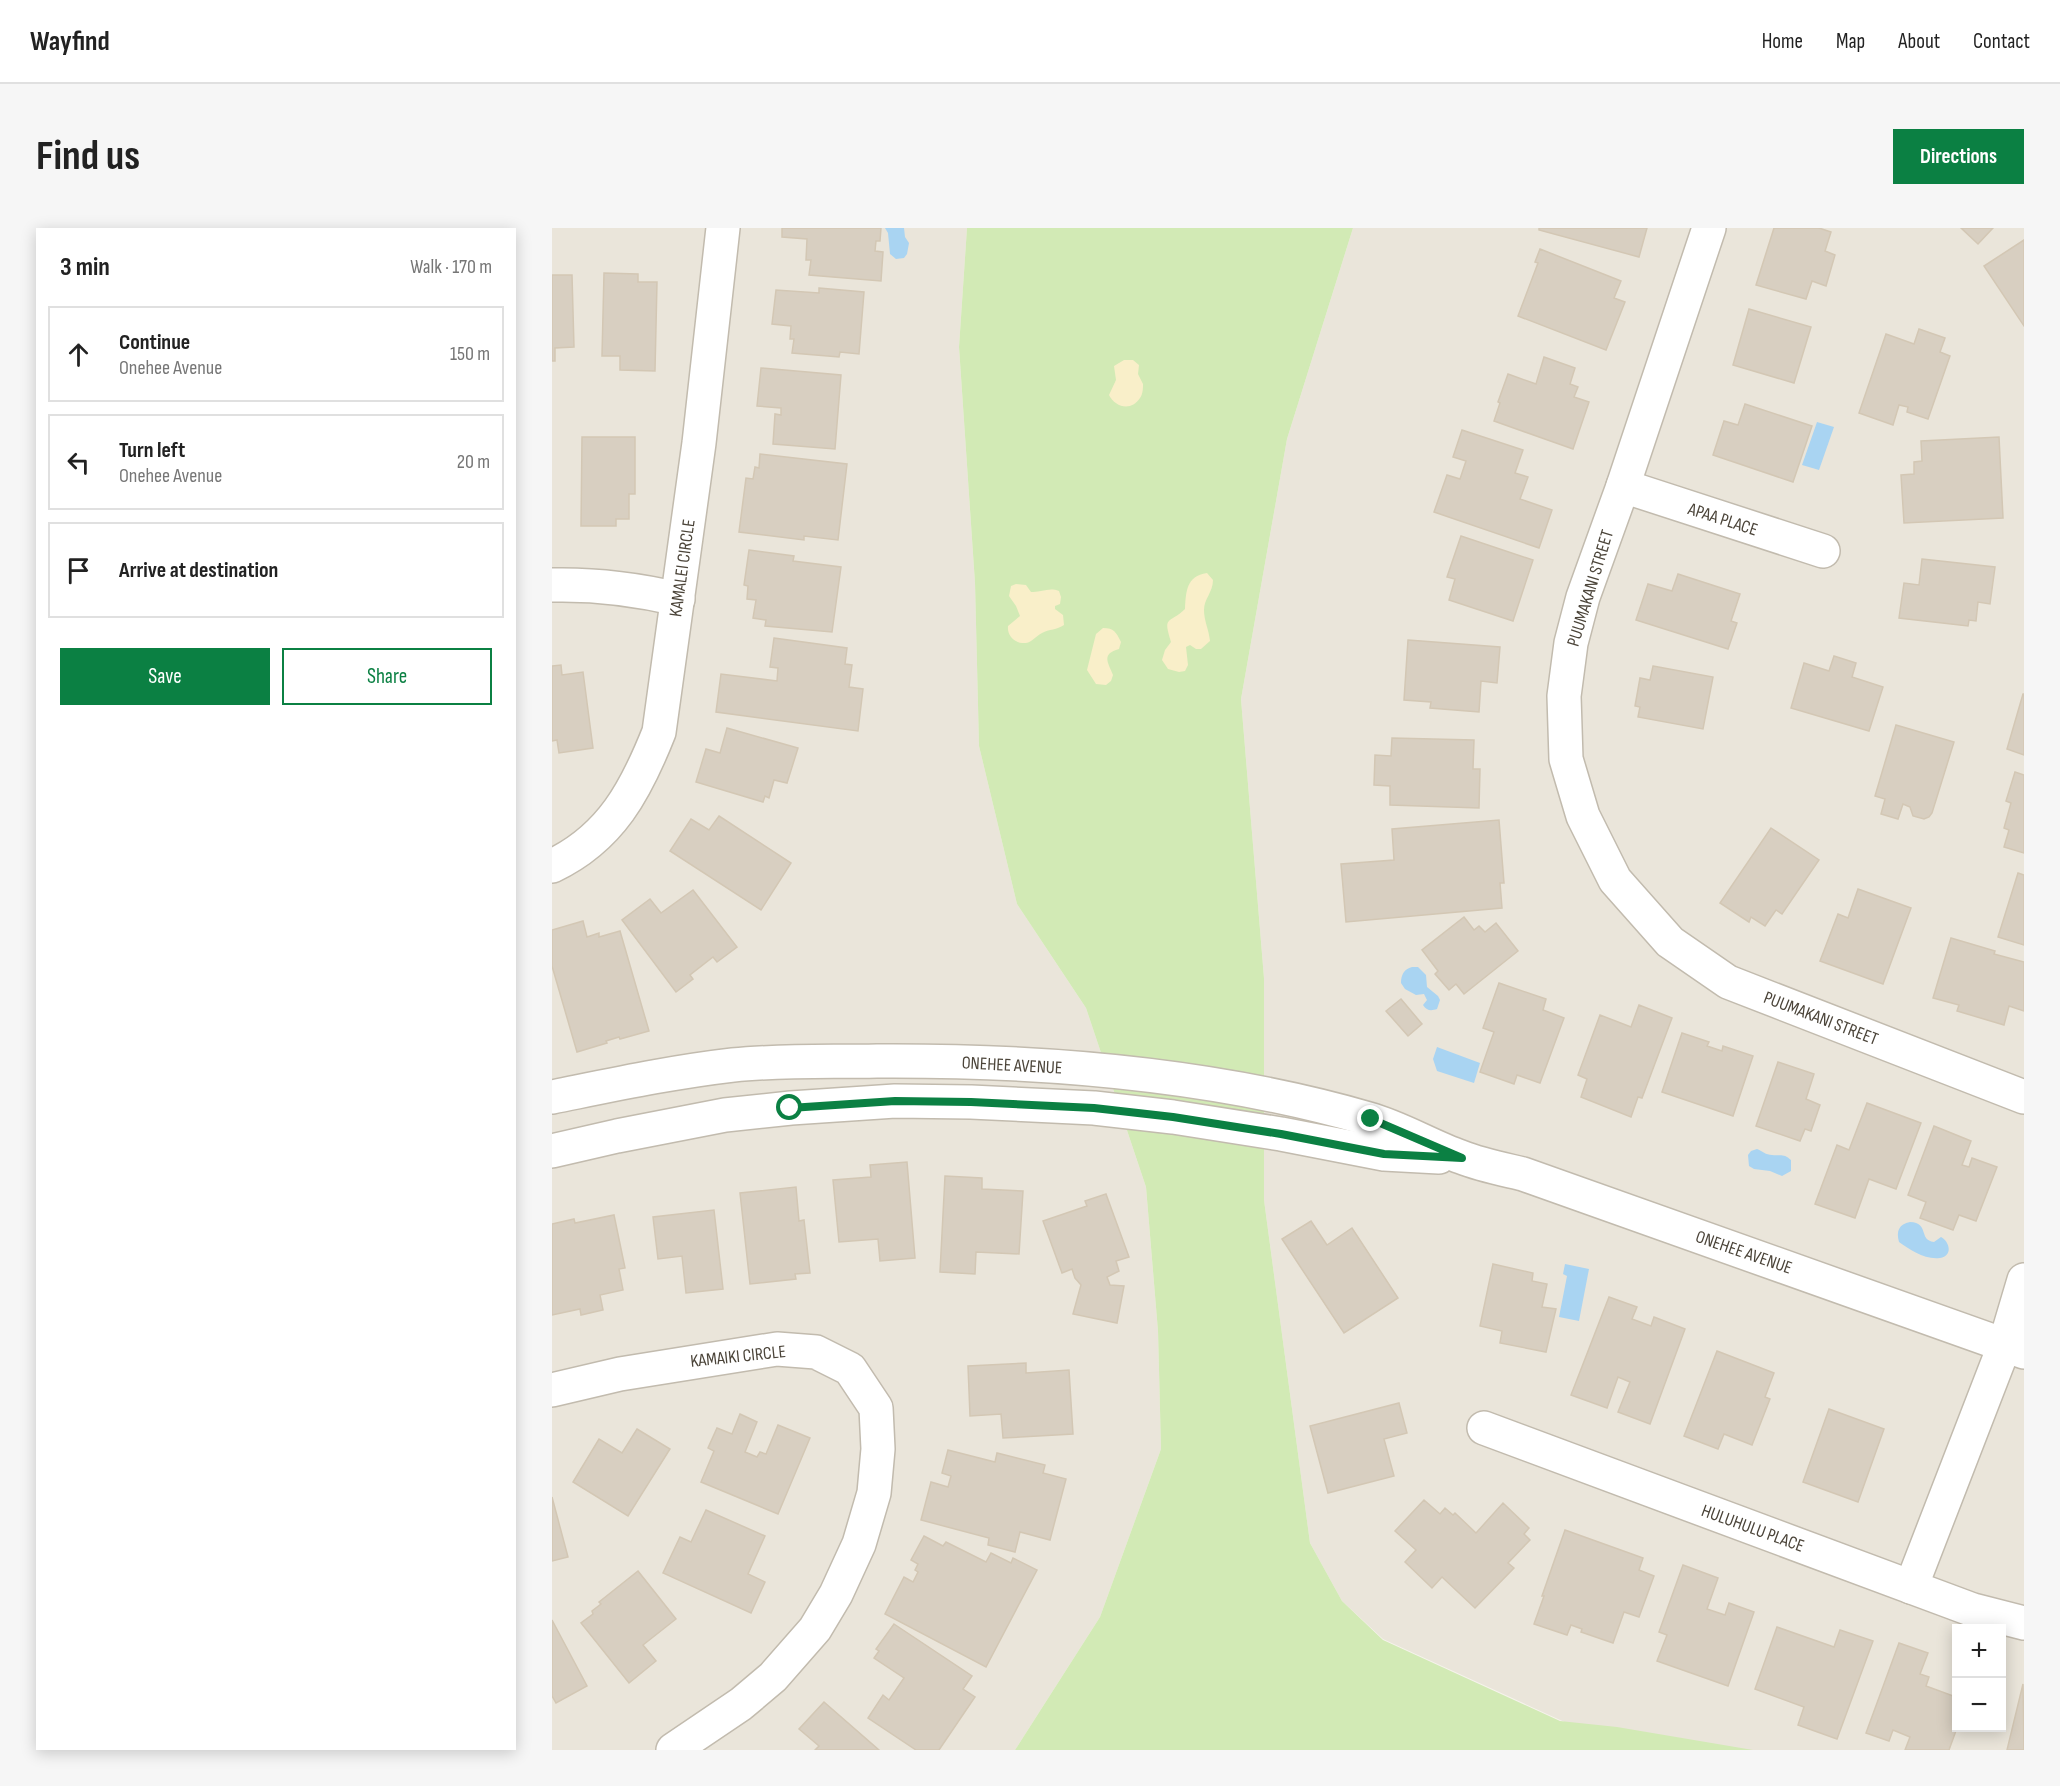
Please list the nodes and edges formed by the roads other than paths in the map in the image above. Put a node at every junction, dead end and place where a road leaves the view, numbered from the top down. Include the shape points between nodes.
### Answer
1 (723, 228) edge
2 (1709, 228) edge
3 (1623, 486) junction
4 (1823, 551) dead end
5 (552, 585) edge
6 (678, 599) junction
7 (552, 866) edge
8 (552, 1097) edge
9 (2024, 1097) edge
10 (552, 1151) edge
11 (1462, 1158) junction
12 (2024, 1280) edge
13 (2014, 1348) edge
14 (552, 1390) edge
15 (1484, 1428) dead end
16 (1911, 1587) junction
17 (2024, 1623) edge
18 (673, 1750) edge

1 - 6 street, KAMALEI CIRCLE
2 - 3 street, PUUMAKANI STREET
3 - 4 street, APAA PLACE
3 - 9 street, PUUMAKANI STREET via 1583,597 1564,696 1566,759 1583,816 1615,880 1670,942 1728,982
5 - 6 street via 583,584
6 - 7 street, KAMALEI CIRCLE via 659,732 644,768 623,807 592,839
8 - 11 street, ONEHEE AVENUE via 734,1065 930,1061 1073,1067 1259,1092 1371,1119
10 - 11 street, ONEHEE AVENUE via 725,1115 895,1101 1094,1108 1281,1134 1384,1154
11 - 13 street, ONEHEE AVENUE via 1523,1174
12 - 13 street
13 - 16 street
14 - 18 street, KAMAIKI CIRCLE via 621,1374 777,1349 816,1352 850,1369 876,1408 874,1493 859,1544 836,1594 815,1629 773,1677
15 - 16 street, HULUHULU PLACE
16 - 17 street, HULUHULU PLACE via 1973,1610

